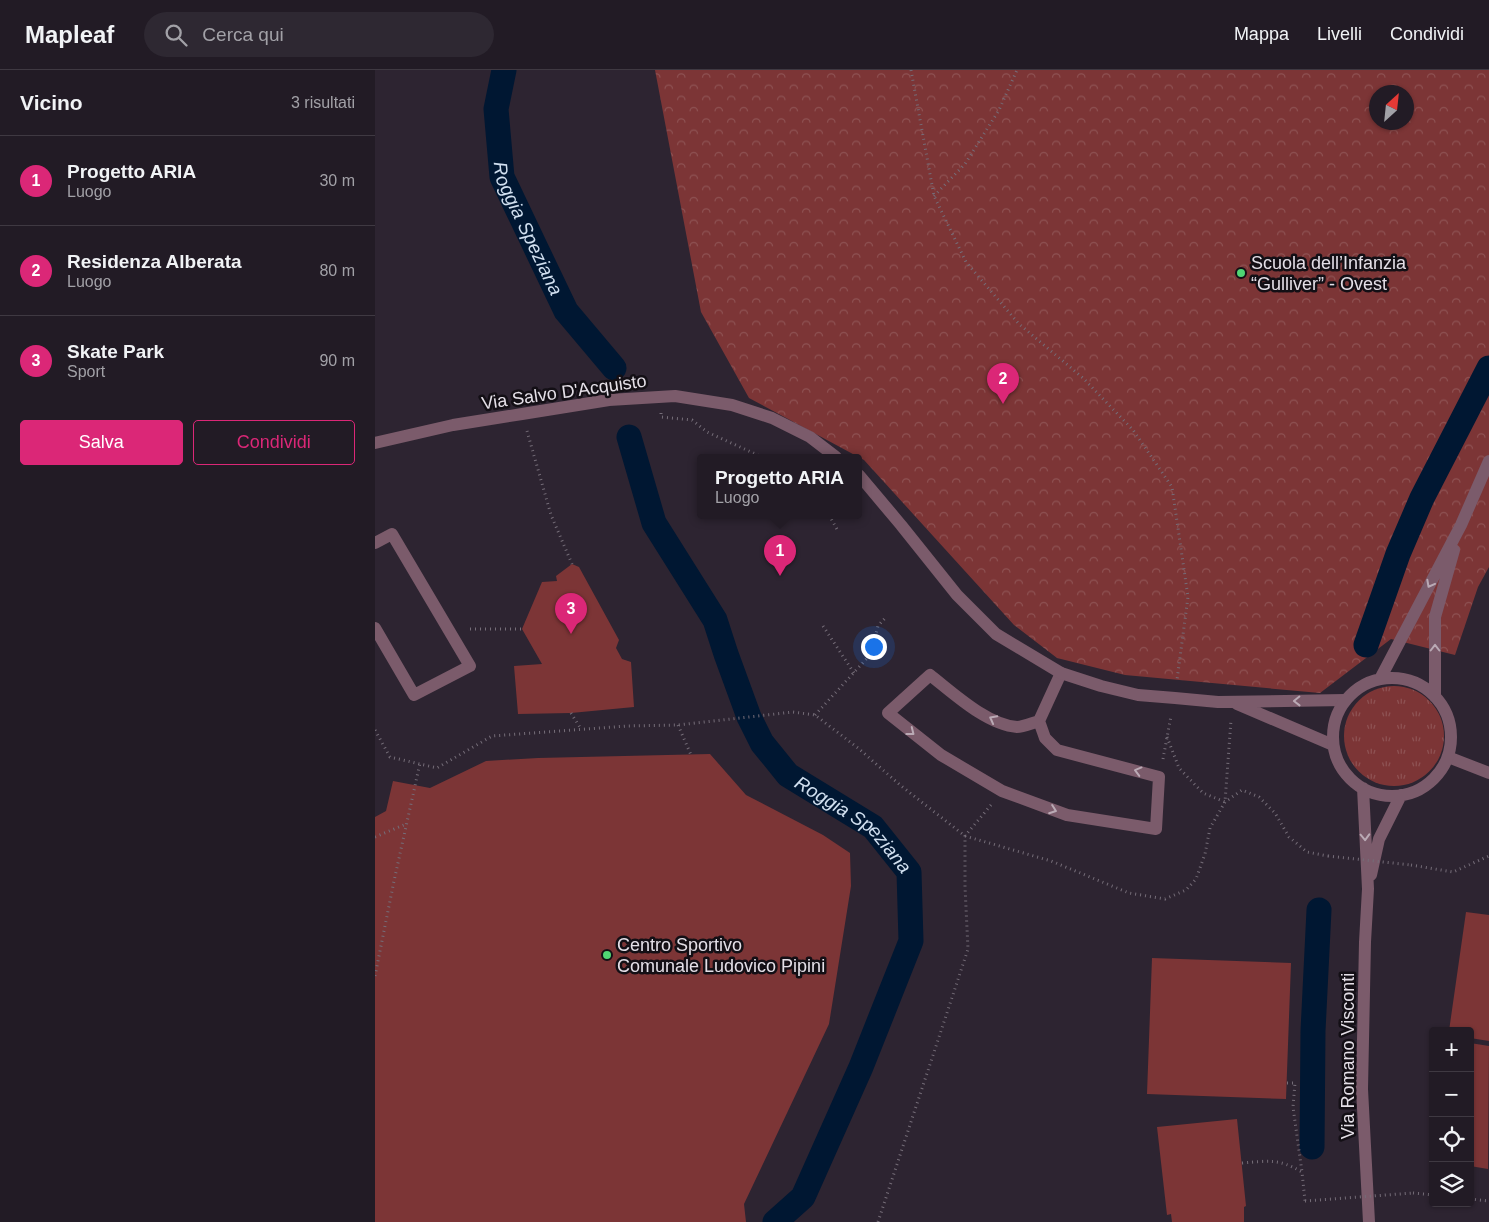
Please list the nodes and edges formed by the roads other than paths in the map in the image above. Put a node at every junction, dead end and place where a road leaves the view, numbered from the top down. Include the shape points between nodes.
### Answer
1 (375, 443) edge
2 (832, 454) edge
3 (1489, 461) edge
4 (862, 479) edge
5 (1461, 526) junction
6 (375, 543) edge
7 (375, 628) edge
8 (1061, 673) junction
9 (1380, 679) junction
10 (1435, 697) junction
11 (1345, 700) junction
12 (1232, 702) junction
13 (1039, 721) junction
14 (1333, 745) junction
15 (1448, 756) junction
16 (1489, 773) edge
17 (1363, 788) junction
18 (1401, 795) junction
19 (1368, 889) junction
20 (1369, 1222) edge

1 - 2 street, Via Salvo D'Acquisto via 453,425 609,400 675,396 732,405 772,418 810,437
3 - 5 street
4 - 8 street via 957,595 996,634
5 -> 9 street
10 -> 5 street via 1435,617
6 - 7 street via 392,534 470,666 414,695
8 - 12 street via 1138,695
8 - 13 street
9 - 10 street via 1400,679 1419,685
9 - 11 street via 1367,683
10 - 15 street via 1449,725 1451,741
11 -> 12 street
11 - 14 street via 1337,714
12 - 14 street
13 -> 13 street via 1018,727 998,723 930,675 888,713 941,755 1002,791 1067,815 1156,829 1159,777 1057,750 1045,738
14 - 17 street via 1338,762
15 - 16 street
15 - 18 street via 1429,782 1416,791
17 - 18 street via 1381,795
17 -> 19 street, Via Romano Visconti
18 - 19 street, Via Romano Visconti via 1379,839
19 - 20 street, Via Romano Visconti via 1362,1089

